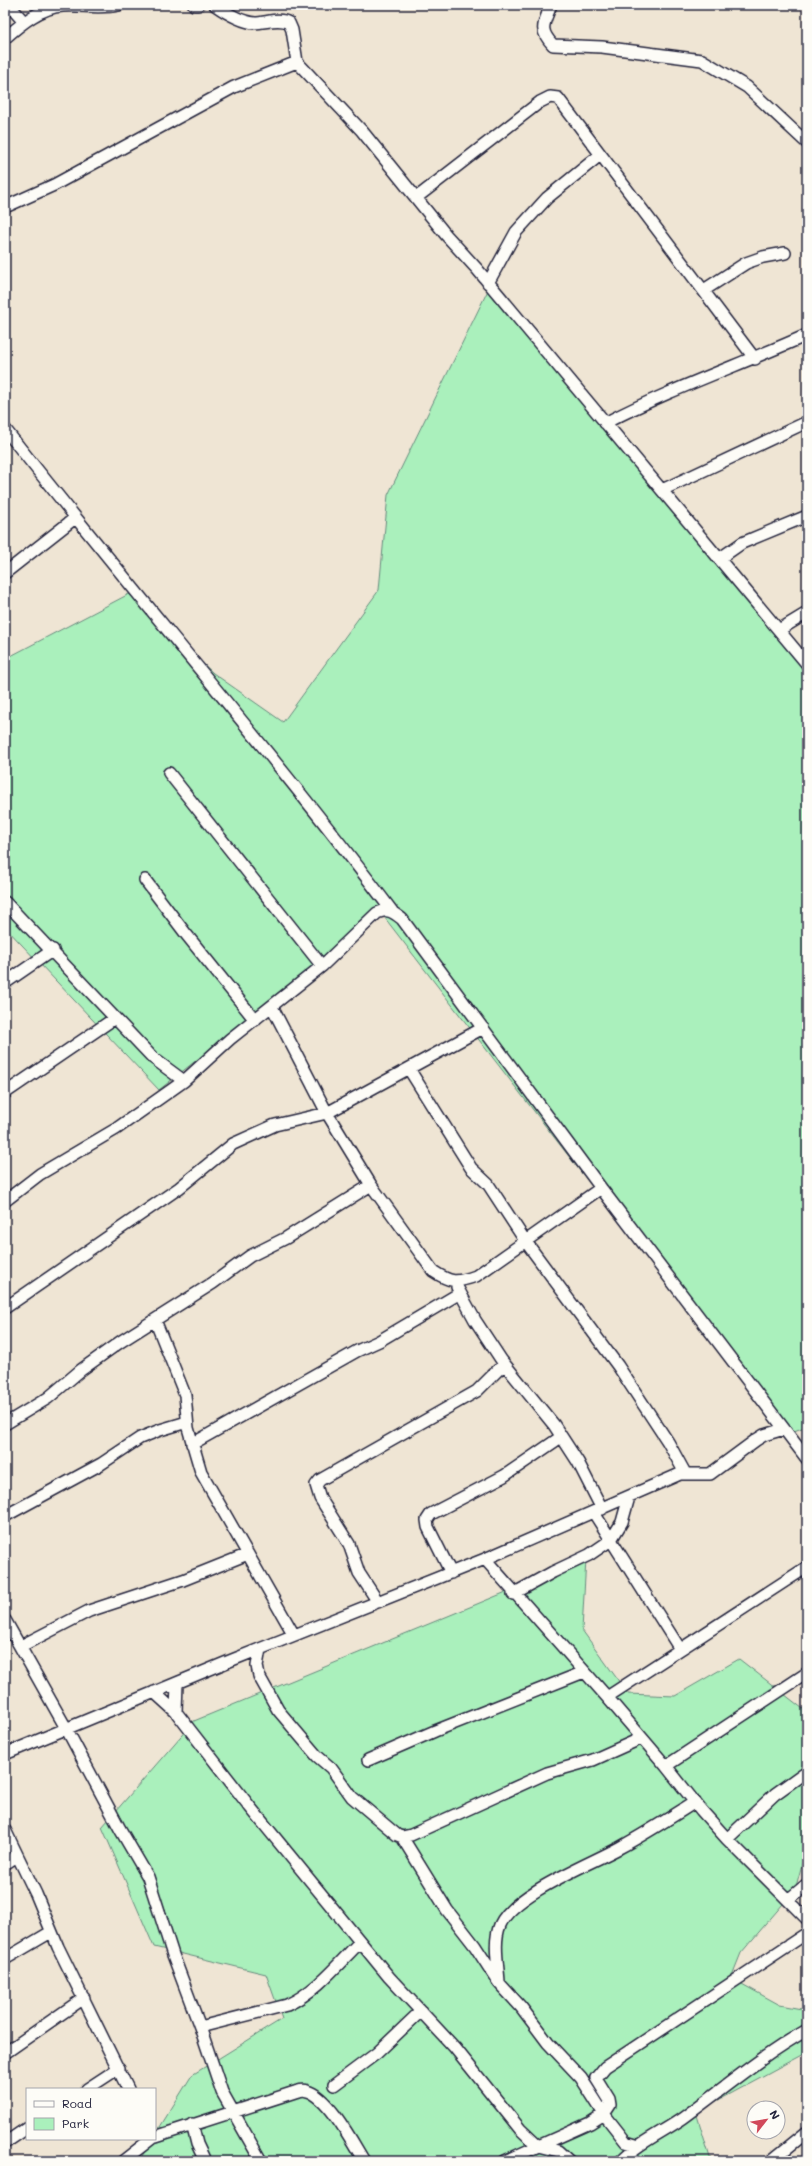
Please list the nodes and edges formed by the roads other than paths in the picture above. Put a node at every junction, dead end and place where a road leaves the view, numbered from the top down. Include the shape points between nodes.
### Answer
1 (9, 5) edge
2 (119, 5) edge
3 (194, 5) edge
4 (198, 5) edge
5 (215, 5) edge
6 (551, 5) edge
7 (93, 6) edge
8 (24, 22) junction
9 (5, 38) edge
10 (297, 62) junction
11 (807, 143) edge
12 (600, 155) junction
13 (416, 198) junction
14 (5, 207) edge
15 (785, 253) dead end
16 (488, 283) junction
17 (704, 290) junction
18 (807, 335) edge
19 (755, 359) junction
20 (807, 422) edge
21 (605, 423) junction
22 (5, 429) edge
23 (662, 490) junction
24 (807, 516) edge
25 (75, 518) junction
26 (719, 558) junction
27 (5, 573) edge
28 (807, 613) edge
29 (779, 630) junction
30 (807, 664) edge
31 (169, 773) dead end
32 (146, 880) dead end
33 (5, 902) edge
34 (392, 911) junction
35 (53, 950) junction
36 (322, 966) junction
37 (5, 983) edge
38 (272, 1007) junction
39 (115, 1018) junction
40 (256, 1020) junction
41 (483, 1028) junction
42 (409, 1069) junction
43 (184, 1081) junction
44 (5, 1093) edge
45 (327, 1112) junction
46 (371, 1186) junction
47 (601, 1188) junction
48 (5, 1201) edge
49 (526, 1242) junction
50 (453, 1282) junction
51 (460, 1293) junction
52 (5, 1308) edge
53 (155, 1320) junction
54 (504, 1364) junction
55 (187, 1422) junction
56 (5, 1424) edge
57 (784, 1429) junction
58 (561, 1437) junction
59 (192, 1444) junction
60 (807, 1459) edge
61 (685, 1473) junction
62 (629, 1497) junction
63 (598, 1511) junction
64 (5, 1516) edge
65 (612, 1540) junction
66 (248, 1554) junction
67 (484, 1559) junction
68 (807, 1567) edge
69 (451, 1573) junction
70 (513, 1594) junction
71 (378, 1602) junction
72 (5, 1622) edge
73 (294, 1635) junction
74 (21, 1646) junction
75 (260, 1649) junction
76 (680, 1649) junction
77 (584, 1672) junction
78 (807, 1673) edge
79 (177, 1682) junction
80 (154, 1692) junction
81 (607, 1696) junction
82 (176, 1712) junction
83 (66, 1728) junction
84 (642, 1738) junction
85 (5, 1754) edge
86 (368, 1760) dead end
87 (666, 1766) junction
88 (807, 1771) edge
89 (695, 1802) junction
90 (5, 1830) edge
91 (402, 1837) junction
92 (727, 1839) junction
93 (17, 1856) junction
94 (5, 1864) edge
95 (807, 1884) edge
96 (788, 1900) junction
97 (807, 1919) edge
98 (52, 1932) junction
99 (807, 1933) edge
100 (360, 1942) junction
101 (5, 1959) edge
102 (499, 1983) junction
103 (84, 1998) junction
104 (420, 2011) junction
105 (200, 2027) junction
106 (807, 2030) edge
107 (5, 2052) edge
108 (118, 2068) junction
109 (334, 2085) dead end
110 (88, 2088) edge
111 (128, 2088) edge
112 (232, 2112) junction
113 (604, 2114) junction
114 (192, 2124) junction
115 (26, 2129) edge
116 (807, 2132) edge
117 (156, 2137) edge
118 (150, 2140) edge
119 (5, 2143) edge
120 (538, 2146) junction
121 (639, 2146) junction
122 (123, 2161) edge
123 (205, 2161) edge
124 (261, 2161) edge
125 (364, 2161) edge
126 (505, 2161) edge
127 (569, 2161) edge
128 (621, 2161) edge
129 (771, 2161) edge

1 - 8 street
2 - 7 street
3 - 4 street
5 - 10 street via 245,21 255,23 274,20 289,23
6 - 11 street via 542,28 545,37 553,45 602,47 702,60 747,87
7 - 8 street via 47,9
8 - 9 street
10 - 13 street via 362,131
10 - 14 street via 234,87 54,185
12 - 13 street via 558,98 550,97 540,102
12 - 16 street via 547,198 516,232
12 - 17 street
13 - 16 street
15 - 17 street via 746,263
16 - 21 street
17 - 19 street
18 - 19 street
19 - 21 street via 643,403
20 - 23 street
21 - 23 street
22 - 25 street
23 - 26 street
24 - 26 street via 742,543
25 - 27 street
25 - 34 street via 298,788
26 - 29 street
28 - 29 street
29 - 30 street
31 - 36 street
32 - 40 street
33 - 35 street
34 - 36 street via 384,910 377,913
34 - 41 street via 402,920
35 - 37 street
35 - 39 street
36 - 38 street
38 - 40 street
38 - 45 street
39 - 43 street via 153,1058
39 - 44 street
40 - 43 street
41 - 42 street
41 - 47 street
42 - 45 street
42 - 49 street via 471,1168 488,1184
43 - 48 street via 116,1129 40,1174
45 - 46 street
45 - 52 street via 275,1125 233,1144 179,1188
46 - 50 street via 433,1271 445,1280
46 - 53 street via 286,1238 250,1256
47 - 49 street
47 - 57 street
49 - 50 street via 476,1276
49 - 61 street via 618,1366 668,1442
50 - 51 street
51 - 54 street
51 - 59 street via 379,1341
53 - 55 street via 185,1395
53 - 56 street via 81,1370 48,1398
54 - 58 street
54 - 71 street via 477,1391 391,1438 316,1484 320,1498 349,1544 359,1573
55 - 59 street
55 - 64 street via 140,1438 94,1467
57 - 60 street
57 - 61 street via 756,1440 716,1472 706,1475
58 - 63 street via 578,1462
58 - 69 street via 504,1476 431,1514 427,1520 428,1527
59 - 66 street via 206,1484
61 - 62 street
62 - 63 street
62 - 65 street via 622,1522
63 - 65 street
63 - 67 street
65 - 70 street via 589,1555
65 - 76 street
66 - 73 street
66 - 74 street via 190,1577 89,1611
67 - 69 street
67 - 70 street
68 - 76 street
69 - 71 street
70 - 77 street
71 - 73 street
72 - 74 street
73 - 75 street
74 - 83 street
75 - 79 street
75 - 91 street via 259,1676 278,1710 317,1756 331,1768 352,1797
76 - 81 street
77 - 81 street
77 - 86 street via 436,1730
78 - 87 street
79 - 80 street
79 - 82 street
80 - 82 street
80 - 83 street
81 - 84 street
82 - 100 street
83 - 85 street
83 - 105 street via 148,1877
84 - 87 street
84 - 91 street via 593,1760 547,1774
87 - 89 street
88 - 92 street via 775,1794
89 - 92 street
89 - 102 street via 656,1828 549,1884 510,1910 500,1924 497,1939
90 - 93 street
91 - 102 street via 447,1910
92 - 96 street
93 - 94 street
93 - 98 street
95 - 96 street
96 - 97 street
98 - 101 street
98 - 103 street
99 - 113 street via 605,2067 596,2078 609,2099 610,2105
100 - 104 street
100 - 105 street via 314,1988 297,2001
102 - 113 street via 548,2043 581,2078
103 - 107 street
103 - 108 street
104 - 109 street via 377,2052
104 - 120 street via 455,2048 520,2129
105 - 112 street via 214,2073
106 - 121 street via 758,2061 682,2118
108 - 110 street
108 - 111 street
112 - 114 street
112 - 124 street
112 - 125 street via 295,2092 311,2092 328,2107
113 - 120 street
113 - 121 street via 626,2142
114 - 117 street
114 - 123 street
115 - 119 street
116 - 129 street
118 - 122 street
120 - 126 street
120 - 127 street via 558,2151
121 - 128 street

